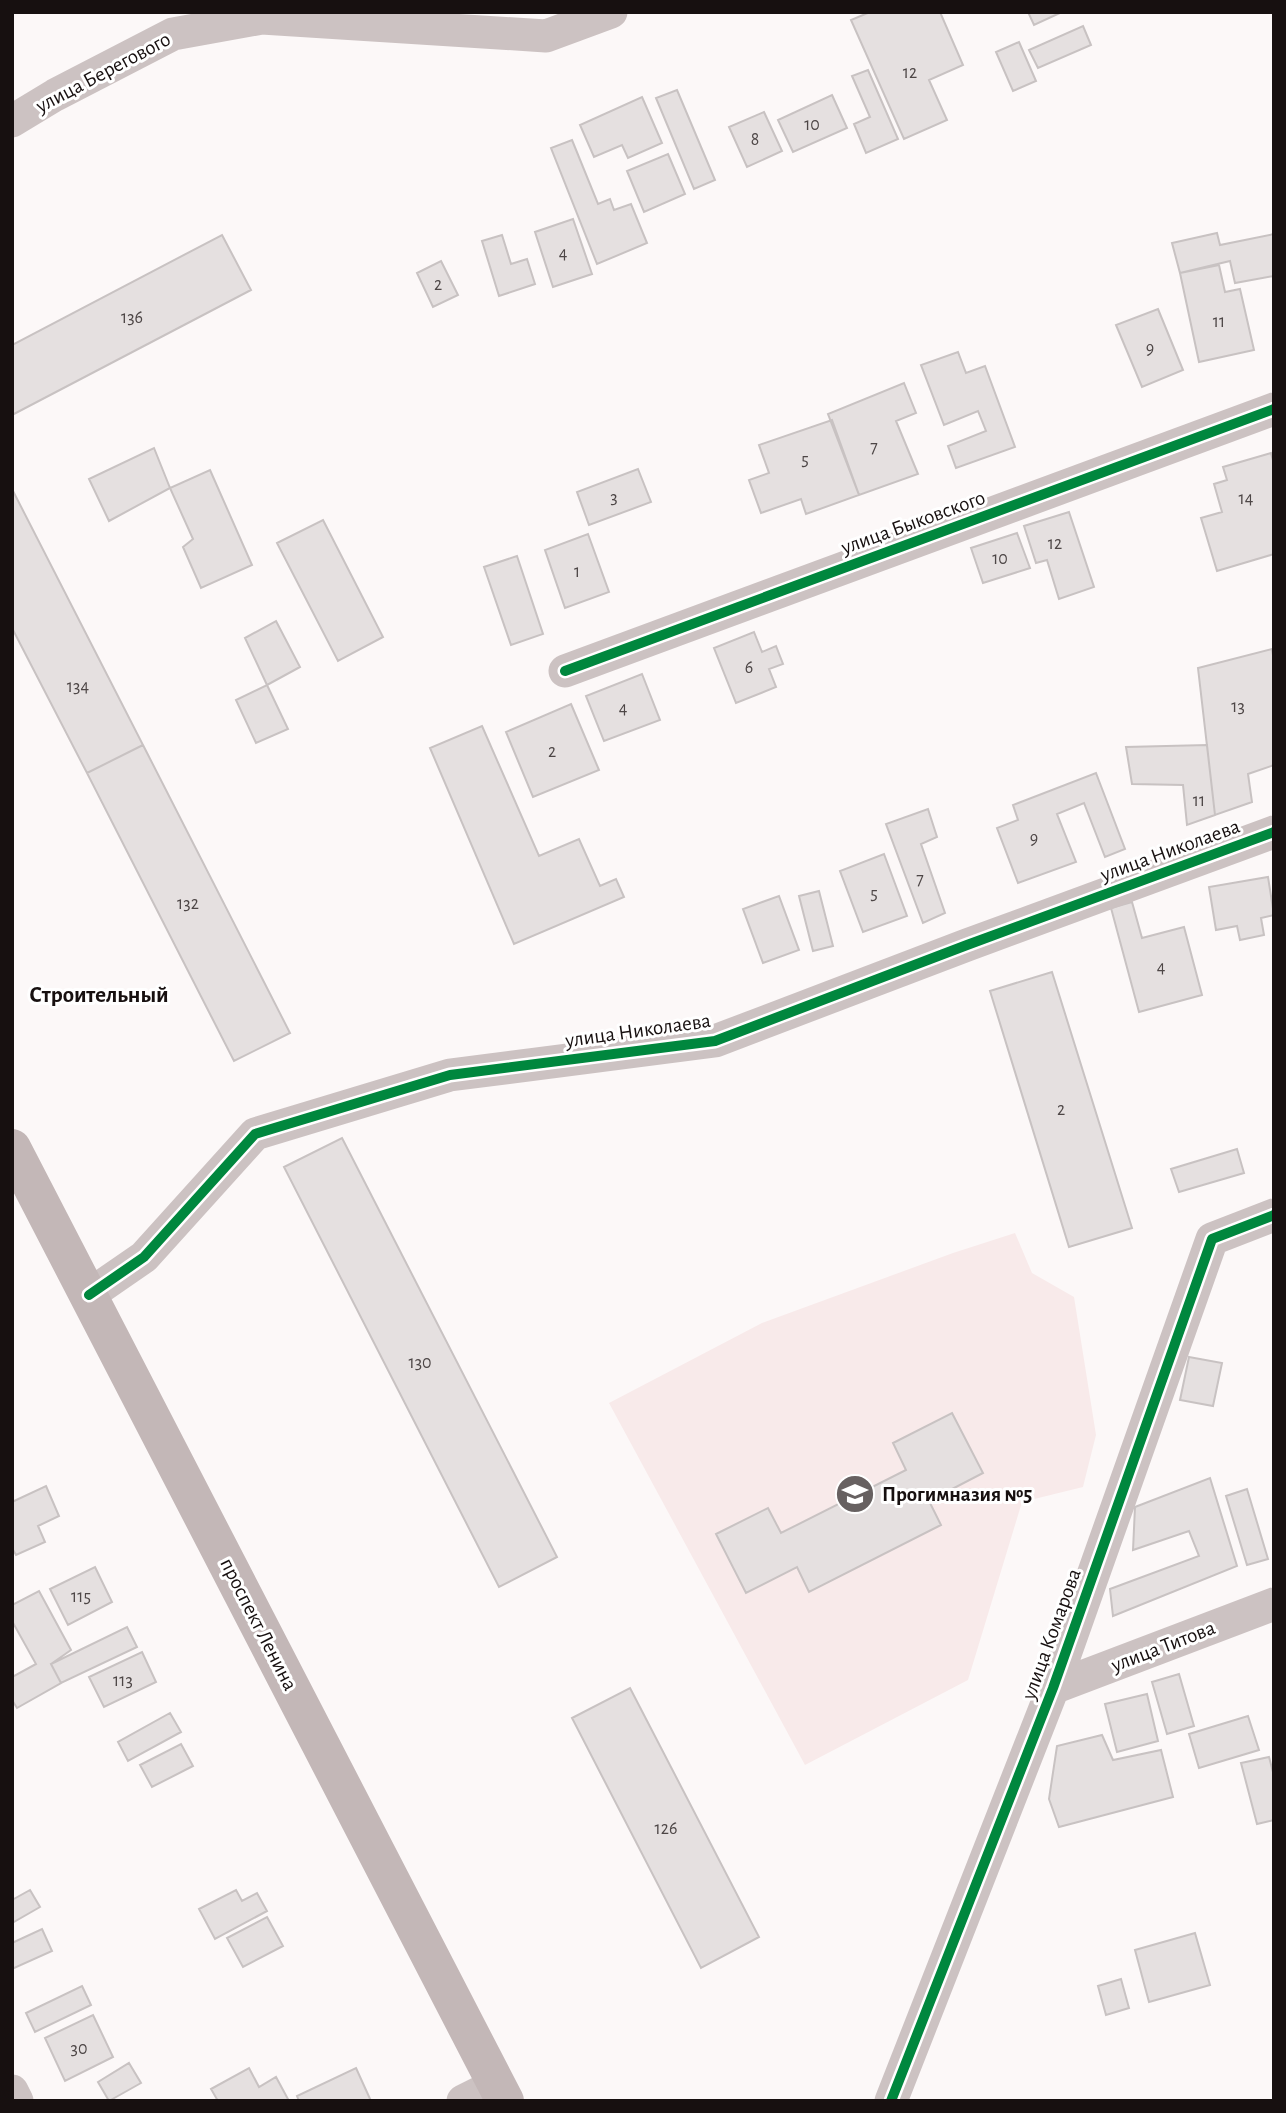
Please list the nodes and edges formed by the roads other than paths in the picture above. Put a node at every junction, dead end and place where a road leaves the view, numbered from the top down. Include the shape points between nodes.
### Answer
1 (611, 12) edge
2 (12, 121) edge
3 (1274, 409) edge
4 (565, 671) dead end
5 (1274, 832) edge
6 (12, 1148) edge
7 (1274, 1215) edge
8 (89, 1295) junction
9 (1274, 1604) edge
10 (1053, 1688) junction
11 (12, 2091) edge
12 (488, 2095) edge
13 (17, 2101) edge
14 (891, 2101) edge

1 - 2 street, улица Берегового via 546,36 262,18 173,34
3 - 4 street, улица Быковского
5 - 8 street, улица Николаева via 715,1041 450,1075 255,1134 144,1257
6 - 8 main road, проспект Ленина
7 - 10 street, улица Комарова via 1212,1238
8 - 12 main road, проспект Ленина
9 - 10 street, улица Титова
10 - 14 street, улица Комарова
11 - 13 street

